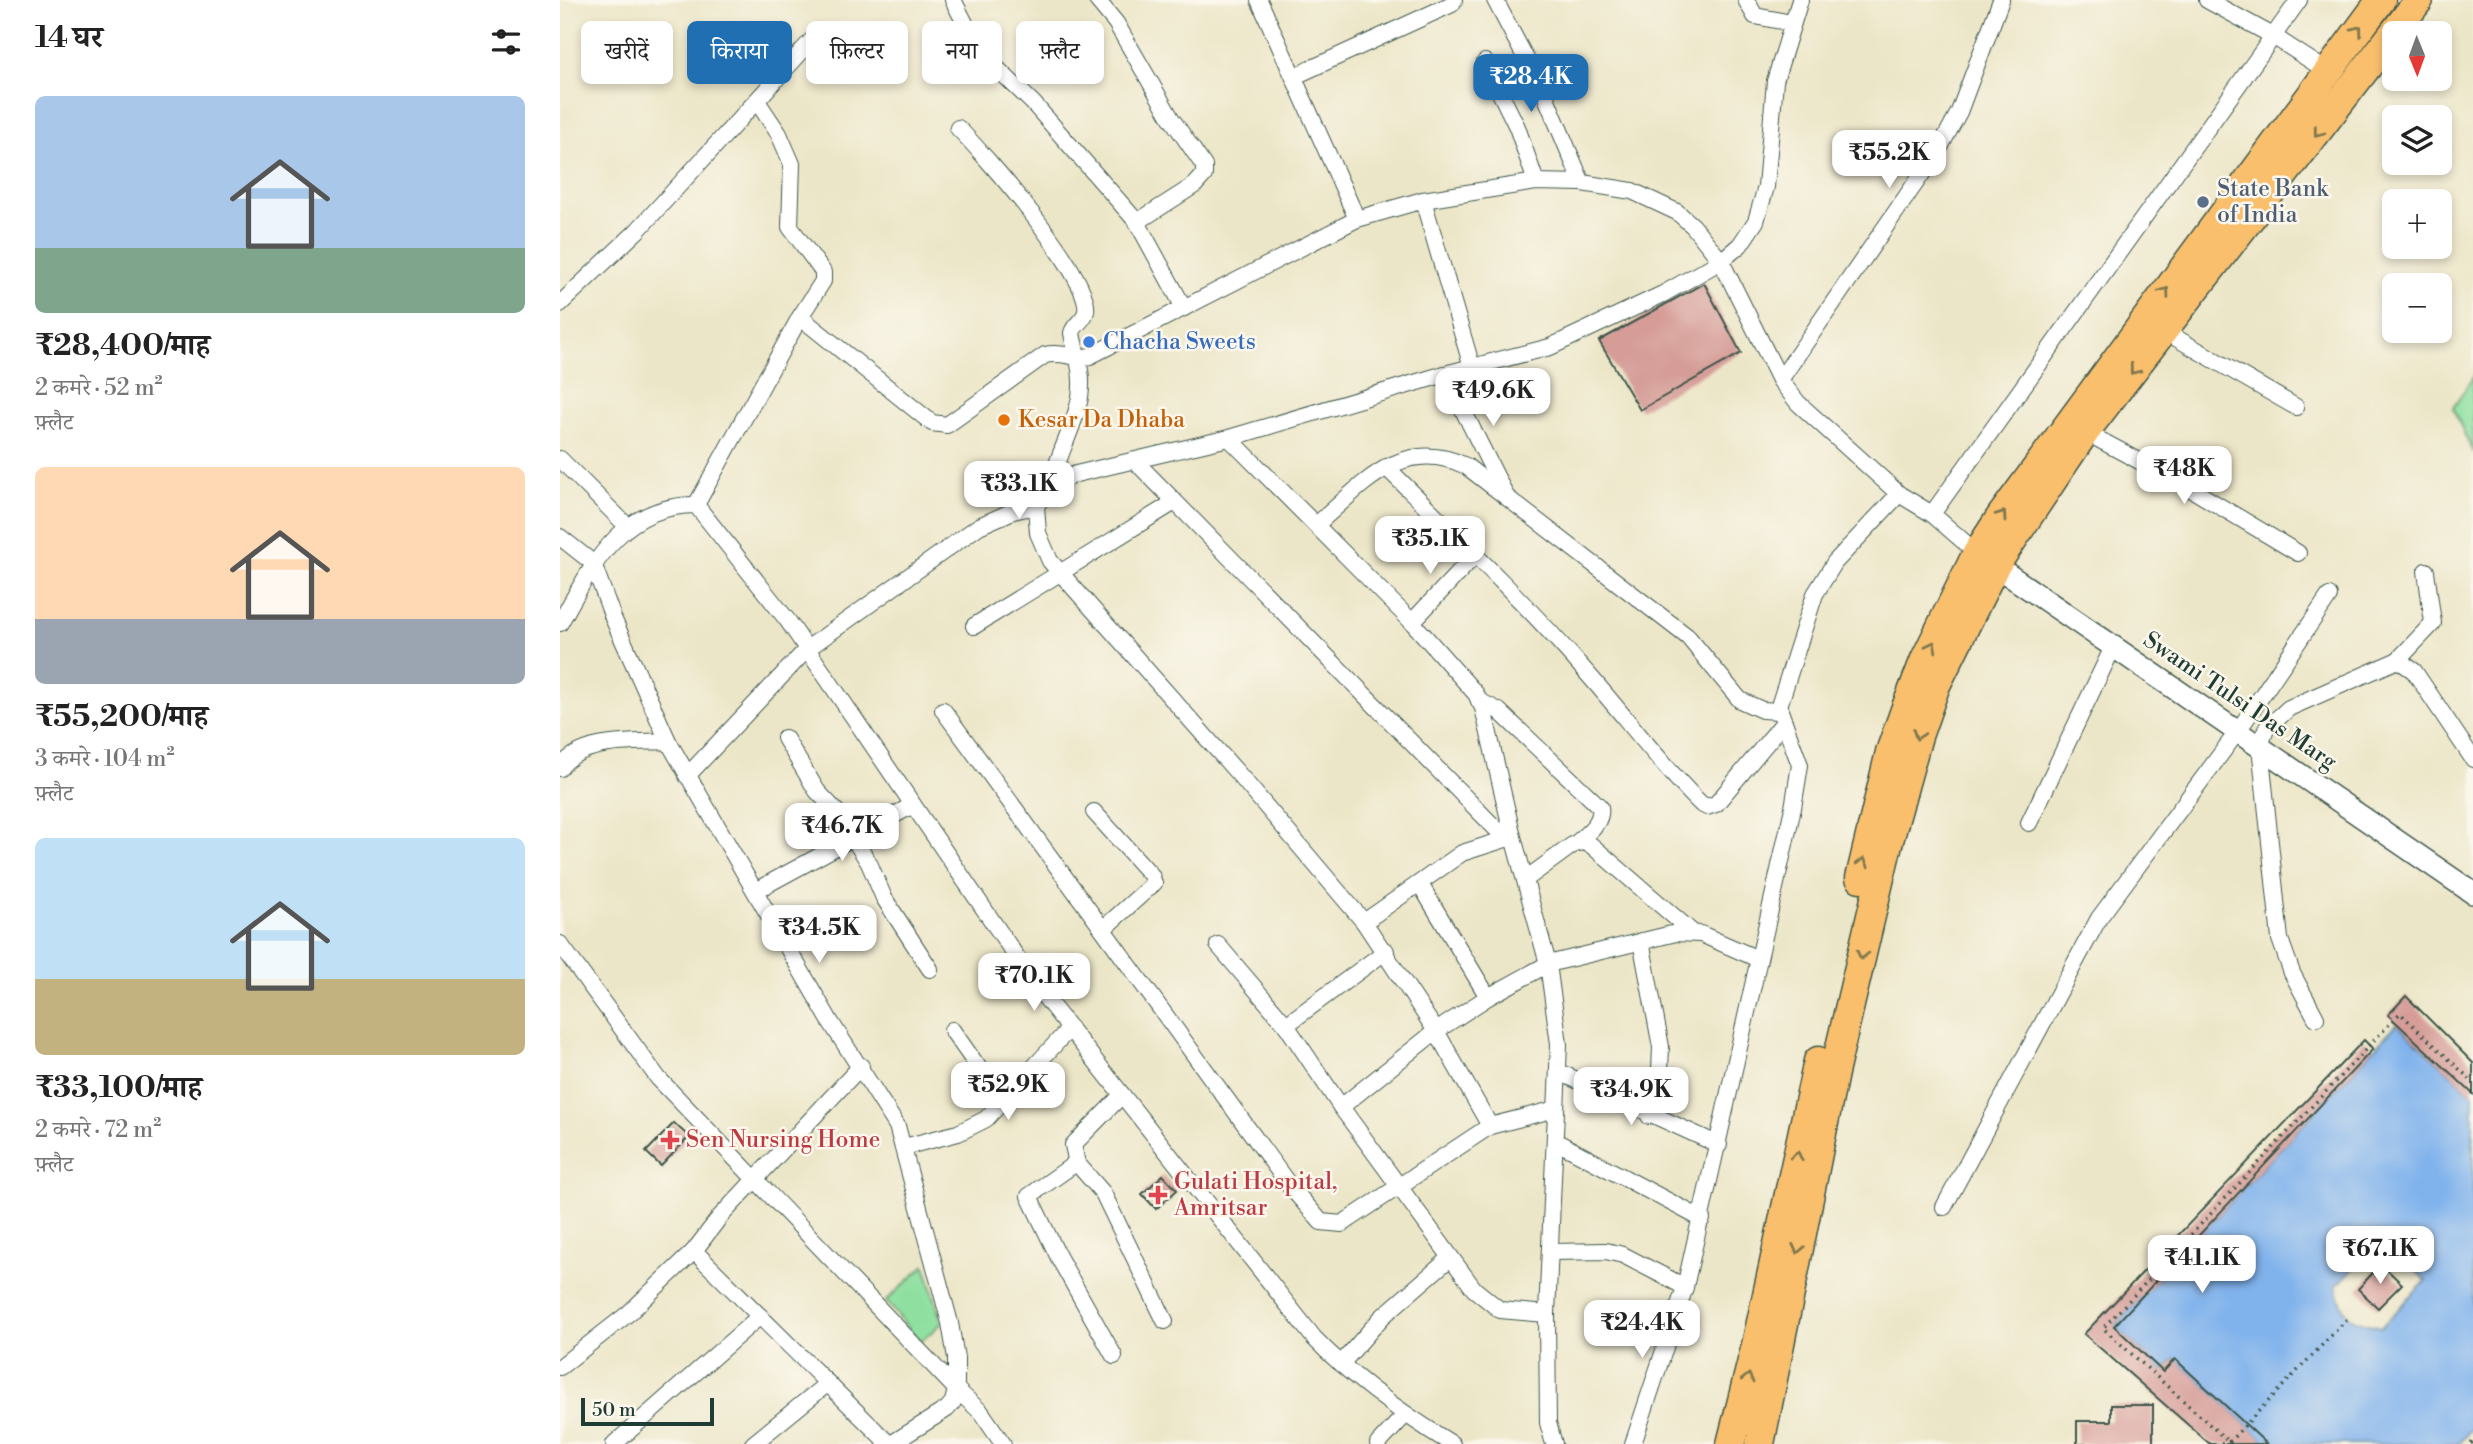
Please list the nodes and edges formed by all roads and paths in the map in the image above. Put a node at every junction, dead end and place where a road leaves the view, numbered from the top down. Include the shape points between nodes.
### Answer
1 (953, 0) edge
2 (1097, 0) edge
3 (1259, 0) edge
4 (1454, 0) edge
5 (1495, 0) edge
6 (1746, 0) edge
7 (1800, 0) edge
8 (2001, 0) edge
9 (2207, 0) edge
10 (2299, 0) edge
11 (2381, 0) edge
12 (2419, 0) edge
13 (1792, 23) junction
14 (2273, 36) junction
15 (806, 47) edge
16 (1485, 62) dead end
17 (2328, 71) junction
18 (1295, 76) junction
19 (2352, 89) junction
20 (757, 101) junction
21 (958, 128) dead end
22 (1536, 181) junction
23 (1581, 183) junction
24 (1423, 200) junction
25 (1357, 219) junction
26 (1138, 222) junction
27 (1721, 261) junction
28 (560, 304) edge
29 (1184, 308) junction
30 (800, 317) junction
31 (2164, 331) junction
32 (1080, 358) junction
33 (1472, 367) junction
34 (1445, 374) junction
35 (1780, 380) junction
36 (2295, 407) dead end
37 (2085, 432) junction
38 (1229, 438) junction
39 (560, 459) edge
40 (1136, 462) junction
41 (1386, 467) junction
42 (1051, 485) junction
43 (1899, 494) junction
44 (1508, 499) junction
45 (1173, 503) junction
46 (696, 505) junction
47 (1036, 506) junction
48 (1931, 514) junction
49 (626, 525) junction
50 (1316, 525) junction
51 (560, 537) edge
52 (2298, 554) dead end
53 (1475, 555) junction
54 (1986, 559) junction
55 (593, 563) junction
56 (2426, 571) dead end
57 (1059, 573) junction
58 (2329, 596) dead end
59 (560, 622) edge
60 (1412, 622) junction
61 (974, 626) dead end
62 (2113, 647) junction
63 (807, 649) junction
64 (2398, 660) junction
65 (1479, 701) junction
66 (943, 710) dead end
67 (1782, 716) junction
68 (2238, 732) junction
69 (785, 738) dead end
70 (667, 741) junction
71 (2260, 746) junction
72 (563, 757) edge
73 (2473, 759) edge
74 (687, 776) junction
75 (913, 804) junction
76 (1094, 812) dead end
77 (2029, 823) dead end
78 (851, 837) junction
79 (1509, 838) junction
80 (1578, 842) junction
81 (1526, 879) junction
82 (1420, 884) junction
83 (755, 891) junction
84 (2473, 892) edge
85 (1364, 922) junction
86 (1102, 929) junction
87 (1692, 932) junction
88 (1641, 941) junction
89 (560, 944) edge
90 (1219, 945) dead end
91 (1386, 951) junction
92 (1758, 959) junction
93 (1548, 964) junction
94 (930, 969) dead end
95 (1488, 997) junction
96 (2316, 1018) dead end
97 (1286, 1026) junction
98 (1070, 1028) junction
99 (952, 1030) dead end
100 (1436, 1031) junction
101 (861, 1066) junction
102 (1559, 1072) junction
103 (2473, 1082) edge
104 (1122, 1095) junction
105 (1002, 1101) junction
106 (1341, 1107) junction
107 (1556, 1109) junction
108 (1649, 1116) junction
109 (1490, 1126) junction
110 (1557, 1142) junction
111 (1719, 1145) junction
112 (904, 1147) junction
113 (1075, 1161) junction
114 (757, 1178) junction
115 (1399, 1188) junction
116 (1944, 1207) dead end
117 (1702, 1219) junction
118 (694, 1251) junction
119 (1552, 1252) junction
120 (1449, 1259) junction
121 (1685, 1287) junction
122 (1548, 1314) junction
123 (760, 1316) junction
124 (2349, 1317) dead end
125 (1165, 1321) dead end
126 (1114, 1356) dead end
127 (1341, 1364) junction
128 (560, 1367) edge
129 (828, 1383) junction
130 (956, 1389) junction
131 (1405, 1415) junction
132 (2229, 1443) edge
133 (614, 1444) edge
134 (753, 1444) edge
135 (890, 1444) edge
136 (1003, 1444) edge
137 (1378, 1444) edge
138 (1452, 1444) edge
139 (1554, 1444) edge
140 (1633, 1444) edge
141 (1731, 1444) edge
142 (1760, 1444) edge
143 (2214, 1444) edge

1 - 26 street via 980,52
2 - 26 street via 1129,42 1205,170 1195,185
3 - 18 street
4 - 18 street
5 - 23 street via 1545,95
6 - 13 street via 1755,16
7 - 13 street
8 - 35 street via 1959,111 1939,149
9 - 14 street
10 - 14 street
17 -> 11 highway
12 - 19 highway
13 - 27 street via 1775,81 1766,187 1756,221 1740,245
14 - 17 street
14 - 48 street
15 - 20 street
16 - 22 street via 1525,146
17 - 19 street
54 -> 17 highway via 2001,516
18 - 25 street
19 -> 31 highway
20 - 28 street via 637,231
20 - 30 street via 792,164 790,227 823,272 823,281
21 - 32 street via 994,165 1069,266 1086,305 1086,313 1072,333
22 - 23 street
22 - 24 street
23 - 27 street via 1656,200 1693,226
24 - 25 street
24 - 33 street
25 - 29 street
26 - 29 street
27 - 33 street via 1576,337
27 - 35 street
29 - 32 street
30 - 32 street via 940,426 1045,355 1065,353
30 - 46 street
31 - 36 street
31 -> 37 highway
32 - 42 street via 1080,398
33 - 34 street
34 - 38 street
34 - 44 street
35 - 43 street via 1798,403
37 - 52 street
37 - 54 highway
38 - 40 street
38 - 50 street
39 - 49 street
40 - 42 street via 1076,474
40 - 45 street
41 - 44 street via 1425,455 1447,457
41 - 50 street
41 - 53 street
42 - 47 street
43 - 48 street
43 - 67 street via 1823,578 1783,690
44 - 67 street via 1688,637 1740,700
45 - 57 street
45 - 79 street
46 - 49 street via 670,508
46 - 63 street
47 - 57 street via 1042,545
47 - 63 street via 979,526
48 - 54 street
49 - 55 street
50 - 60 street
51 - 55 street
53 - 60 street
53 - 67 street via 1588,674 1668,772 1707,807 1716,804
54 - 62 street, Swami Tulsi Das Marg
141 -> 54 highway via 1890,752 1925,659
54 -> 142 highway via 1936,685 1896,814 1835,1073
55 - 59 street
55 - 70 street
56 - 64 street via 2433,623
57 - 61 street
57 - 85 street
58 - 68 street
60 - 65 street
62 - 68 street, Swami Tulsi Das Marg
62 - 77 street
63 - 74 street
63 - 75 street
64 - 71 street via 2289,708 2266,729
64 - 73 street via 2414,671
65 - 79 street
65 - 80 street via 1499,711 1600,807 1597,823
66 - 86 street
67 - 92 street via 1799,757 1800,775
68 - 71 street, Swami Tulsi Das Marg
68 - 116 street via 2099,918
69 - 78 street
70 - 72 street via 603,746
70 - 74 street
71 - 84 street, Swami Tulsi Das Marg
71 - 96 street via 2280,939
74 - 83 street
75 - 78 street
75 - 98 street via 1037,988
76 - 86 street via 1154,883
78 - 83 street
78 - 94 street
79 - 81 street
79 - 82 street via 1461,853
80 - 81 street
80 - 87 street via 1591,845
81 - 93 street
82 - 85 street
82 - 95 street
83 - 101 street
85 - 91 street
86 - 115 street via 1321,1222 1342,1224
87 - 88 street
87 - 92 street
88 - 93 street
88 - 108 street via 1661,1047
89 - 114 street via 658,1077
90 - 97 street
91 - 97 street
91 - 100 street
92 - 111 street
93 - 95 street
93 - 102 street
95 - 100 street
97 - 106 street
98 - 104 street
98 - 105 street
99 - 105 street
100 - 106 street
100 - 109 street
101 - 112 street via 890,1111
101 - 114 street
102 - 107 street
102 - 108 street
103 - 132 path via 2400,1013 2103,1328
104 - 113 street via 1073,1145
104 - 127 street via 1314,1338
105 - 112 street via 974,1127
106 - 115 street
107 - 109 street
107 - 110 street
108 - 111 street
109 - 115 street
110 - 117 street
110 - 119 street
111 - 117 street
112 - 130 street via 950,1323
113 - 125 street via 1103,1193
113 - 126 street via 1030,1196
114 - 118 street
114 - 130 street
115 - 120 street
117 - 121 street
118 - 123 street
118 - 128 street via 629,1312
119 - 121 street via 1623,1255
119 - 122 street
120 - 122 street via 1491,1306
120 - 127 street via 1382,1317
121 - 140 street
122 - 139 street via 1548,1423
123 - 129 street
123 - 133 street
124 - 132 path
127 - 131 street
129 - 134 street
129 - 135 street
130 - 135 street via 947,1409
130 - 136 street via 981,1412
131 - 137 street
131 - 138 street
132 - 143 path

